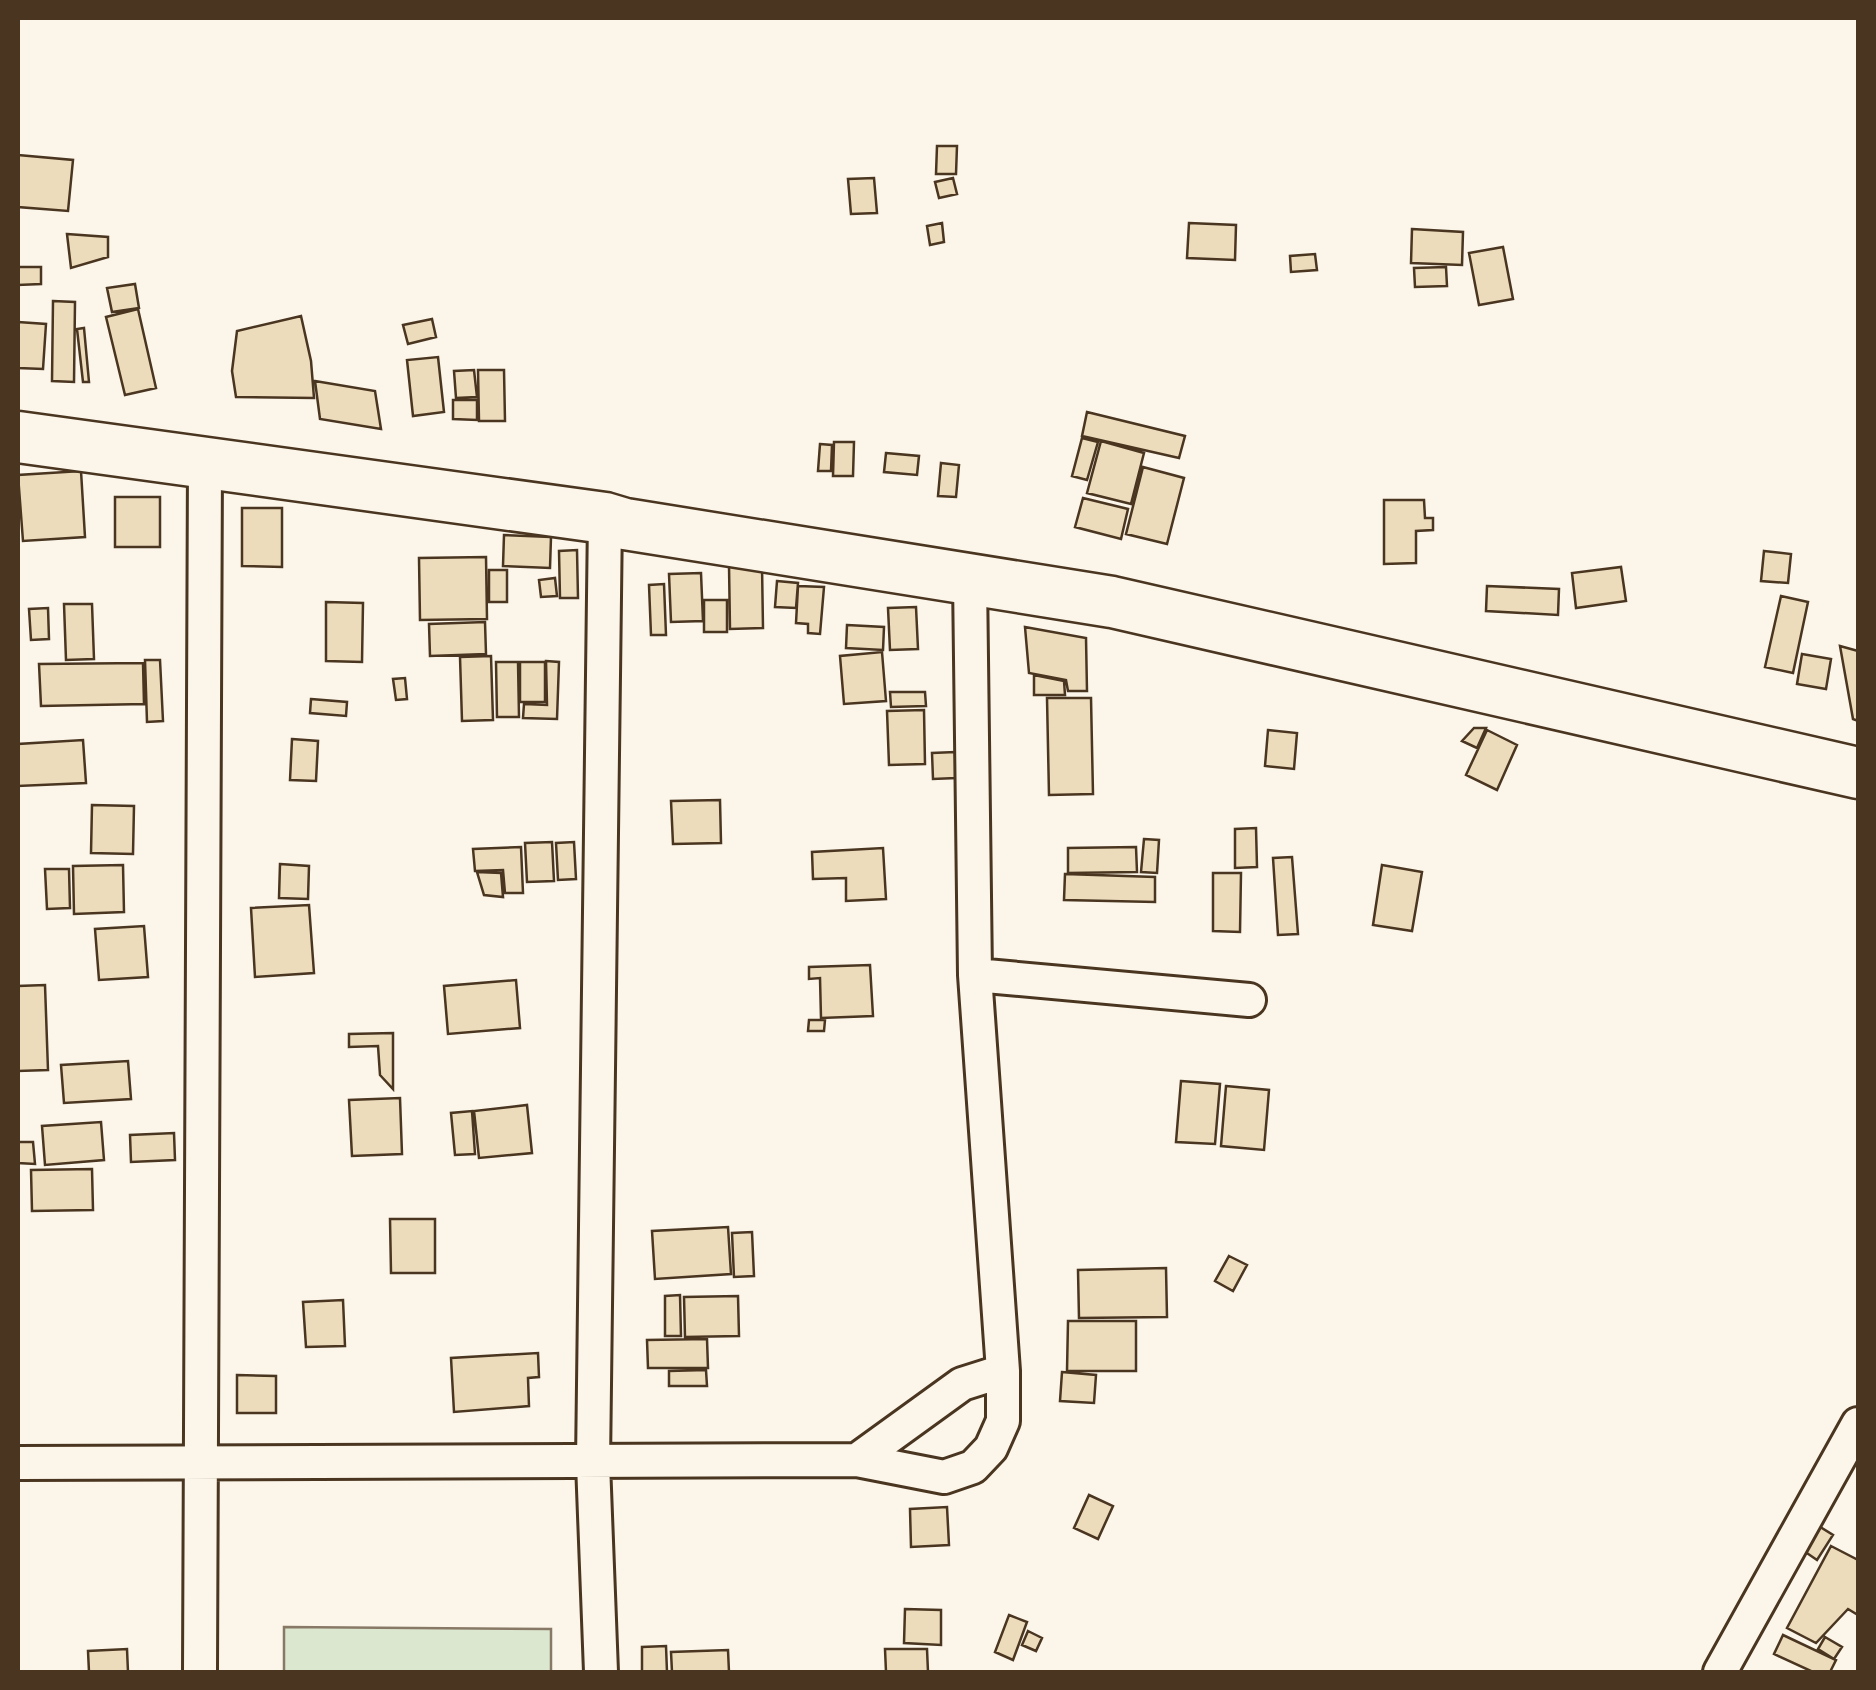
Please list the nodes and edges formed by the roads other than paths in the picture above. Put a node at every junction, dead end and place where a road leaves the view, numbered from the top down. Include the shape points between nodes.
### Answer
1 (18, 437) edge
2 (205, 464) junction
3 (604, 518) junction
4 (970, 580) junction
5 (1858, 773) edge
6 (975, 975) junction
7 (1249, 1000) dead end
8 (1003, 1371) junction
9 (1858, 1424) edge
10 (857, 1460) junction
11 (18, 1462) edge
12 (200, 1462) junction
13 (593, 1463) junction
14 (200, 1672) edge
15 (602, 1672) edge
16 (1720, 1672) edge

1 - 2 main road
2 - 3 main road
2 - 12 street
3 - 4 main road
3 - 13 street
4 - 5 main road via 1112,602
4 - 6 street
6 - 7 street
6 - 8 street
8 - 10 street via 962,1384
8 - 10 street via 1003,1421 974,1468 944,1477
9 - 16 street
10 - 13 street
11 - 12 street
12 - 13 street
12 - 14 street
13 - 15 street

